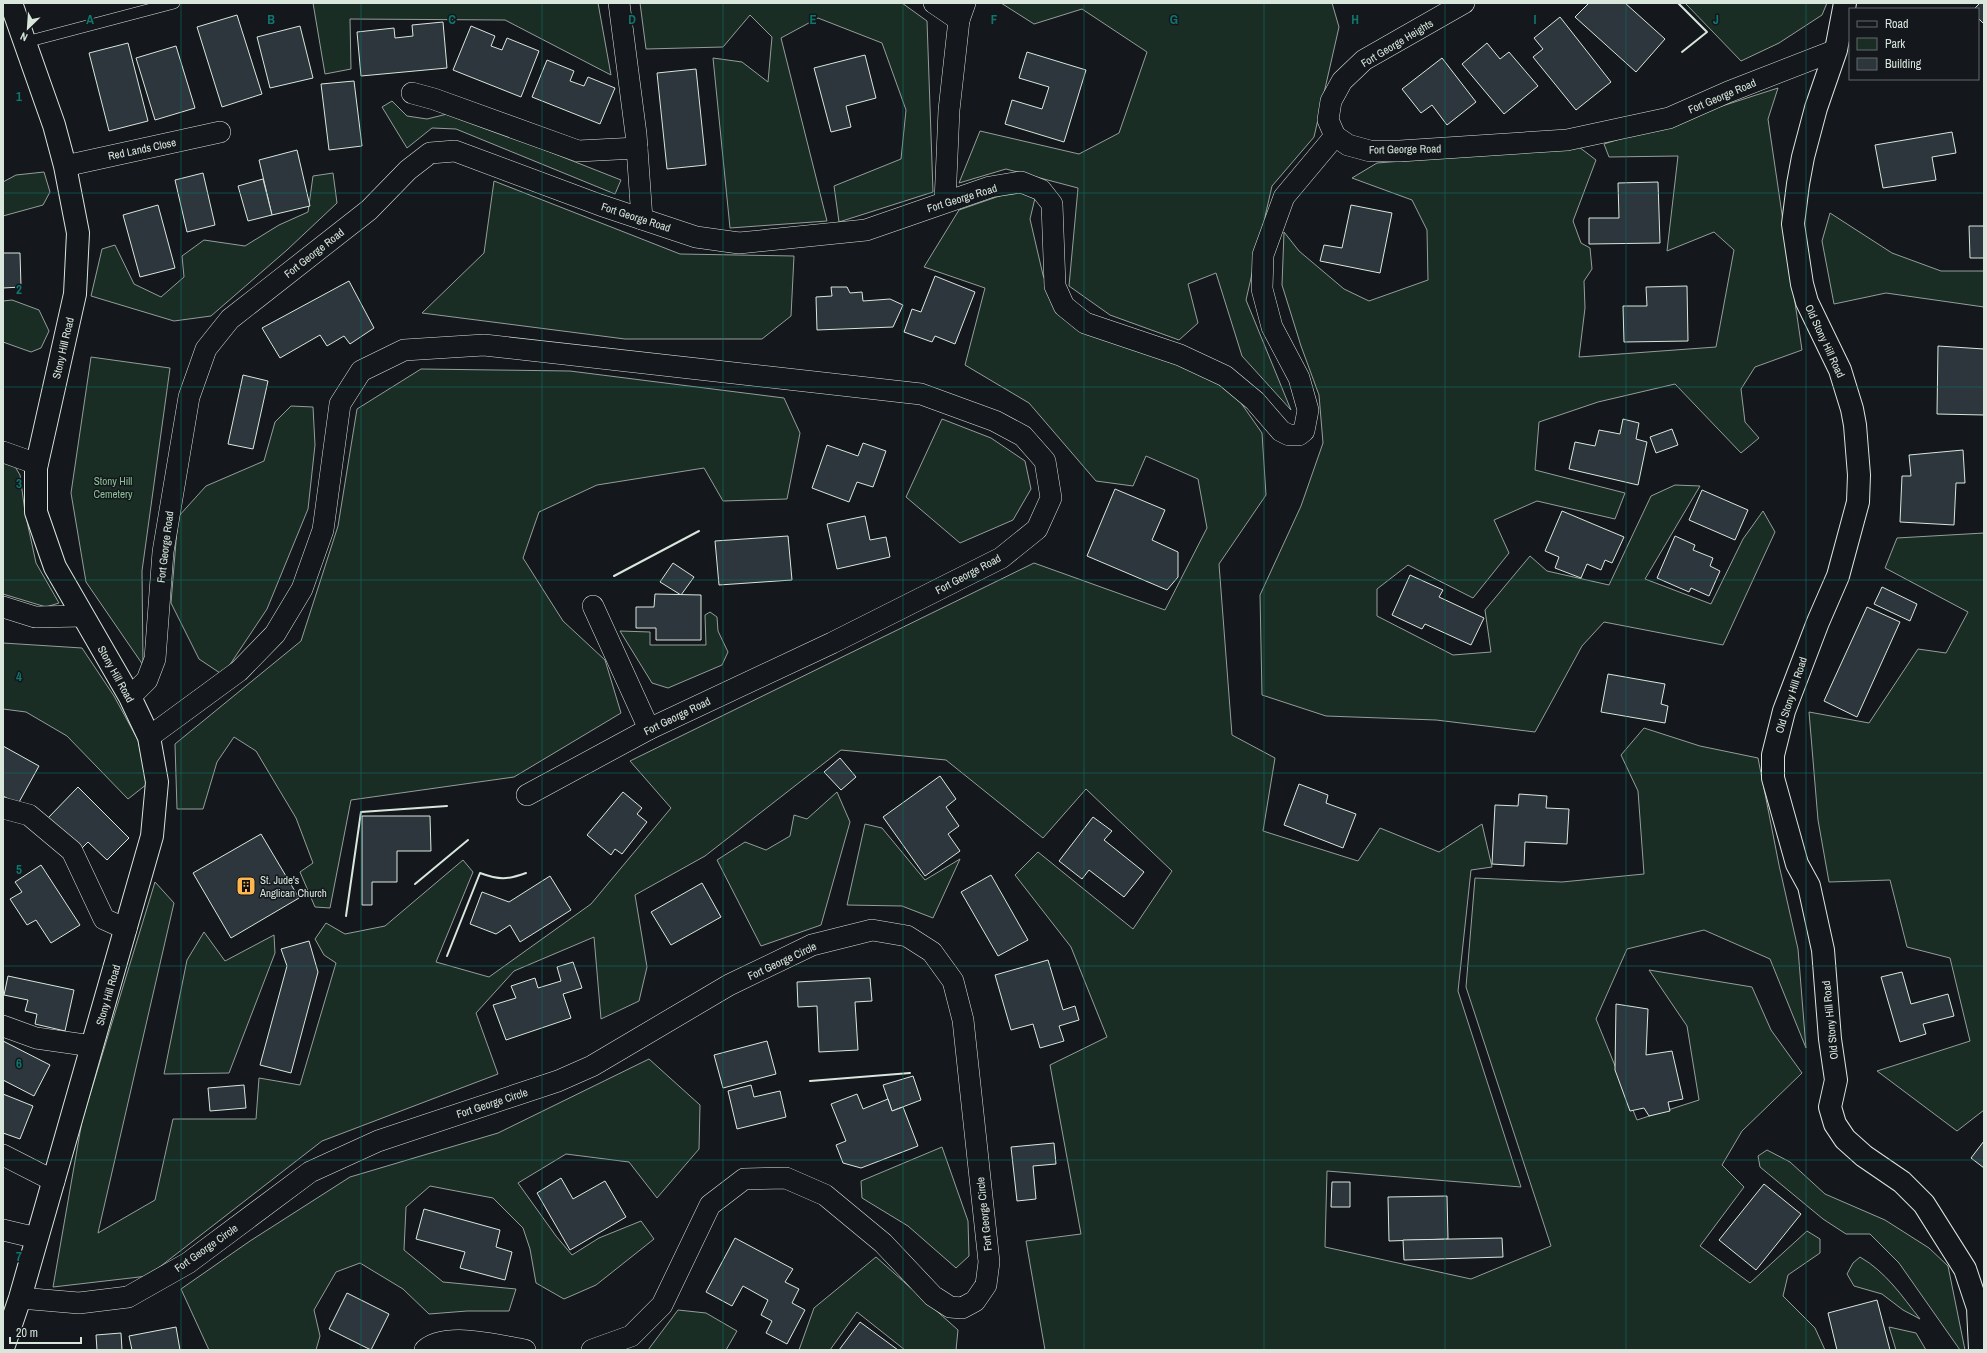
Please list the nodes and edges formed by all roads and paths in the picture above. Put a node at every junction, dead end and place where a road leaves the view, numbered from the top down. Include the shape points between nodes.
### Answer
1 (11, 3) edge
2 (174, 3) edge
3 (619, 3) edge
4 (934, 3) edge
5 (980, 3) edge
6 (1464, 3) edge
7 (1845, 3) edge
8 (962, 12) edge
9 (26, 42) junction
10 (1836, 50) junction
11 (412, 93) dead end
12 (220, 132) dead end
13 (1335, 136) junction
14 (637, 148) junction
15 (65, 166) junction
16 (945, 202) junction
17 (642, 219) junction
18 (3, 452) edge
19 (37, 464) junction
20 (593, 606) dead end
21 (3, 607) edge
22 (84, 616) junction
23 (130, 697) junction
24 (649, 729) junction
25 (149, 737) junction
26 (527, 795) dead end
27 (3, 808) edge
28 (126, 929) junction
29 (3, 1026) edge
30 (92, 1046) junction
31 (3, 1154) edge
32 (54, 1181) junction
33 (3, 1230) edge
34 (37, 1238) junction
35 (20, 1298) junction
36 (3, 1347) edge
37 (425, 1350) edge
38 (525, 1350) edge
39 (592, 1350) edge
40 (1980, 1350) edge

1 - 9 street, Stony Hill Road
2 - 9 lane
3 - 14 street
4 - 8 street
5 - 8 street
6 - 13 street, Fort George Heights via 1364,60 1342,81 1331,101 1328,120
7 - 10 street, Old Stony Hill Road
8 - 16 street via 949,110
9 - 15 street, Stony Hill Road
10 - 13 street, Fort George Road via 1668,118 1568,140 1370,151 1348,145
10 - 40 street, Old Stony Hill Road via 1816,108 1803,158 1793,224 1807,302 1840,370 1852,409 1859,475 1858,502 1838,576 1784,711 1773,755 1773,778 1797,864 1809,886 1823,950 1836,1080 1830,1107 1836,1124 1845,1139 1864,1156 1902,1182 1924,1204 1965,1269 1978,1308
11 - 14 street via 578,151
12 - 15 street, Red Lands Close
13 - 16 street, Fort George Road via 1284,197 1263,255 1262,290 1272,327 1299,378 1308,410 1304,431 1299,435 1289,435 1281,431 1255,401 1225,376 1180,355 1085,323 1064,306 1056,286 1052,204 1041,190 1021,182 990,187
14 - 17 street
15 - 19 street, Stony Hill Road via 78,233 75,294
16 - 17 street, Fort George Road via 866,230 739,243 696,237
17 - 23 street, Fort George Road via 455,152 430,153 408,170 369,210 230,319 206,349 188,397 163,552 155,659 147,680
18 - 19 street
19 - 22 street, Stony Hill Road via 36,512 55,567
20 - 24 street
21 - 22 street via 35,617
22 - 23 street, Stony Hill Road
23 - 25 street, Stony Hill Road
24 - 25 street, Fort George Road via 832,643 1001,558 1037,529 1051,498 1045,461 1022,436 995,421 921,394 484,345 404,350 361,371 340,404 323,530 302,589 275,634 239,671
24 - 26 street, Fort George Road
25 - 28 street, Stony Hill Road via 157,782 152,836
27 - 28 street via 29,815 72,851 104,919
28 - 30 street, Stony Hill Road
29 - 30 street via 36,1038
30 - 32 street, Stony Hill Road
31 - 32 street
32 - 34 street, Stony Hill Road
33 - 34 street
34 - 35 street, Stony Hill Road
35 - 36 street, Stony Hill Road
35 - 39 street, Fort George Circle via 79,1304 128,1297 188,1263 310,1172 378,1140 558,1081 592,1066 729,985 812,945 872,930 906,936 932,952 953,981 963,1020 989,1262 986,1285 975,1301 962,1308 950,1307 933,1296 883,1243 825,1195 786,1178 744,1180 710,1205 662,1304 631,1336
37 - 38 street via 431,1345 463,1339

